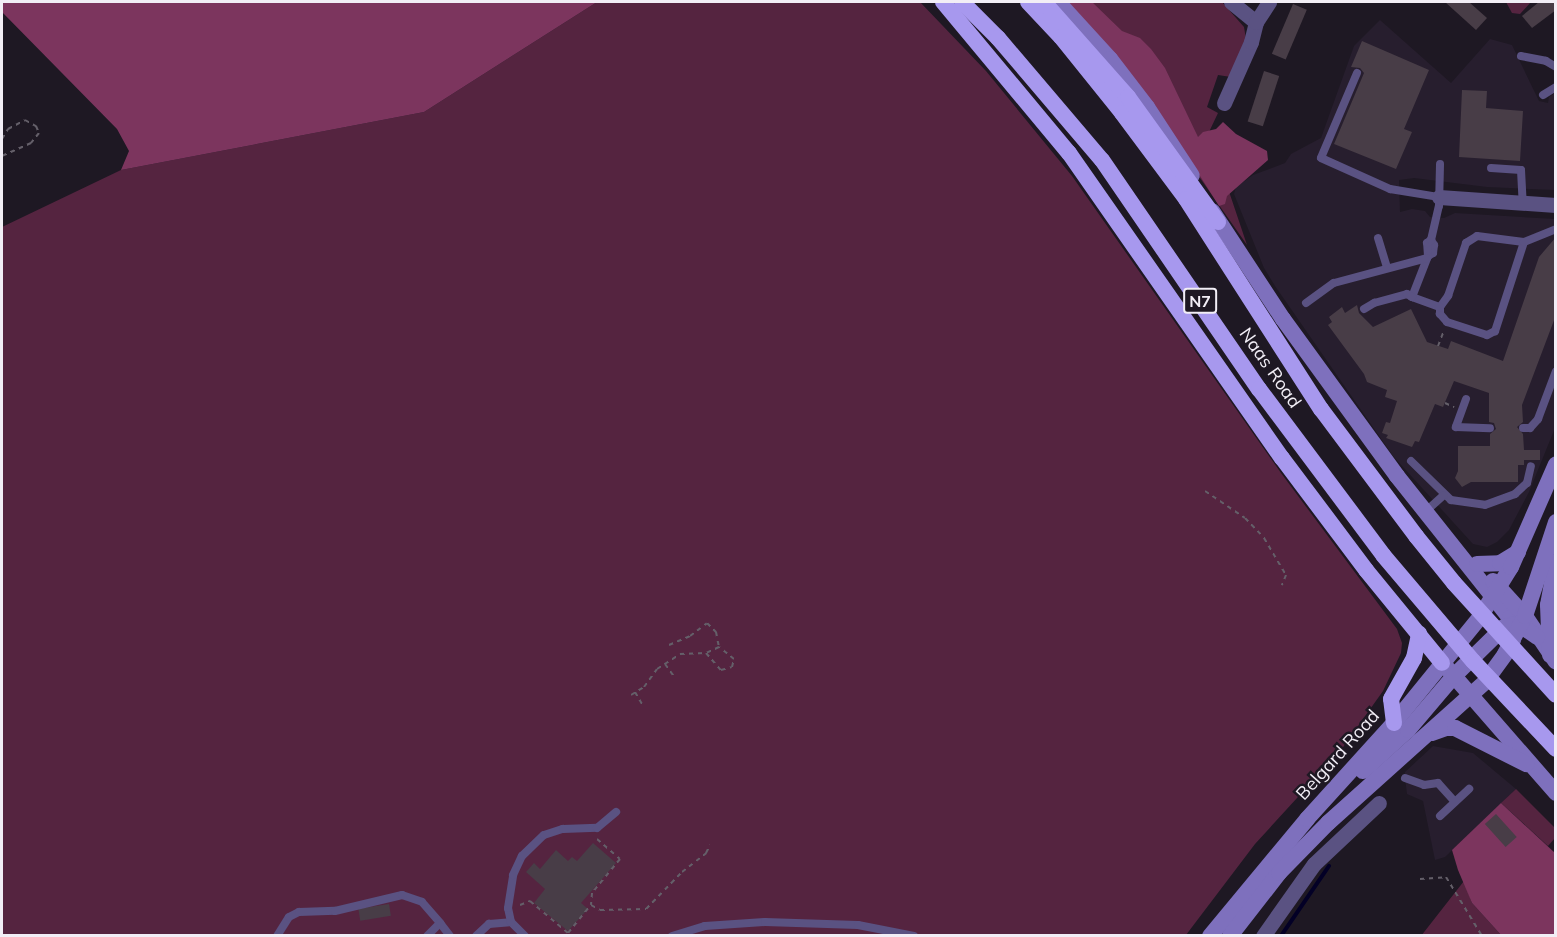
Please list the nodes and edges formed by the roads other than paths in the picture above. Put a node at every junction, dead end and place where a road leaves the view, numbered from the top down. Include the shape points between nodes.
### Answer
1 (943, 2) edge
2 (962, 2) edge
3 (1028, 2) edge
4 (1044, 2) edge
5 (1058, 2) edge
6 (1231, 2) edge
7 (1269, 2) edge
8 (1256, 22) junction
9 (1521, 56) dead end
10 (1556, 67) edge
11 (1357, 73) dead end
12 (1556, 87) edge
13 (1543, 95) dead end
14 (1224, 103) dead end
15 (1440, 164) dead end
16 (1491, 168) dead end
17 (1556, 194) edge
18 (1439, 197) junction
19 (1523, 203) junction
20 (1555, 205) edge
21 (1218, 222) junction
22 (1556, 230) edge
23 (1378, 238) dead end
24 (1524, 242) junction
25 (1427, 257) junction
26 (1387, 268) junction
27 (1412, 297) junction
28 (1306, 303) dead end
29 (1440, 307) junction
30 (1364, 309) dead end
31 (1556, 371) edge
32 (1466, 399) dead end
33 (1490, 428) dead end
34 (1523, 428) dead end
35 (1411, 461) dead end
36 (1556, 464) edge
37 (1531, 466) dead end
38 (1444, 495) junction
39 (1425, 512) junction
40 (1556, 522) edge
41 (1452, 545) junction
42 (1518, 552) junction
43 (1556, 562) edge
44 (1478, 564) junction
45 (1497, 593) junction
46 (1518, 626) junction
47 (1419, 634) junction
48 (1553, 659) edge
49 (1442, 663) junction
50 (1454, 676) junction
51 (1556, 695) edge
52 (1471, 696) junction
53 (1394, 723) junction
54 (1423, 737) junction
55 (1556, 749) edge
56 (1529, 765) junction
57 (1405, 778) dead end
58 (1469, 789) dead end
59 (1556, 793) edge
60 (1325, 801) junction
61 (1455, 802) junction
62 (1379, 803) dead end
63 (615, 812) dead end
64 (1440, 816) dead end
65 (511, 922) junction
66 (440, 923) junction
67 (277, 936) edge
68 (427, 936) edge
69 (450, 936) edge
70 (476, 936) edge
71 (525, 936) edge
72 (672, 936) edge
73 (914, 936) edge
74 (1210, 936) edge
75 (1230, 936) edge
76 (1263, 936) edge

1 - 47 highway via 1069,153 1282,458
2 - 55 highway, Naas Road / N7 via 998,38 1102,160 1293,436 1383,555
3 - 51 highway, Naas Road / N7 via 1122,113 1186,199 1322,409 1454,583
4 - 21 highway via 1128,97
5 - 21 main road via 1147,107
6 - 8 street
7 - 8 street
8 - 14 street
9 - 10 lane
11 - 18 lane via 1321,158 1390,189
12 - 13 lane
15 - 18 lane
16 - 19 lane via 1521,170
17 - 20 lane
18 - 19 street
18 - 25 lane via 1431,240 1433,253
19 - 20 street
21 - 39 main road
22 - 24 lane
23 - 26 lane
24 - 29 lane via 1472,237
24 - 29 lane via 1495,331 1487,335 1447,321 1440,314
25 - 26 lane
25 - 27 lane
26 - 28 lane via 1334,283
27 - 29 lane
27 - 30 lane via 1407,294
31 - 34 lane via 1538,419 1530,428
32 - 33 lane via 1456,427
35 - 38 lane
36 - 42 main road, Belgard Road
37 - 38 lane via 1527,483 1515,494 1485,505 1451,500
38 - 39 lane
39 - 41 main road
40 - 46 main road
41 - 44 main road
41 - 45 main road
42 - 44 main road via 1500,563
42 - 45 main road, Belgard Road
43 - 48 main road via 1548,605
44 - 45 main road
45 - 46 main road
45 - 49 main road, Belgard Road
46 - 48 main road via 1537,638
46 - 50 main road via 1504,627 1496,633
46 - 52 main road via 1497,667
47 - 49 highway
47 - 53 highway via 1414,658 1391,699
49 - 50 main road
49 - 53 main road, Belgard Road
50 - 52 main road
50 - 60 main road via 1408,730
52 - 54 main road
52 - 56 main road
53 - 60 main road, Belgard Road
54 - 56 main road via 1455,728
54 - 75 main road via 1328,823 1280,873
56 - 59 main road
57 - 61 lane via 1424,785 1438,783
58 - 61 lane
60 - 74 main road, Belgard Road
61 - 64 lane
62 - 76 street via 1314,864
63 - 65 lane via 597,828 563,829 544,835 532,845 513,875 508,908
65 - 70 lane via 489,924
65 - 71 lane
66 - 67 lane via 422,902 402,895 335,911 299,912 289,917
66 - 68 lane
66 - 69 lane
72 - 73 lane via 705,926 765,922 858,925

